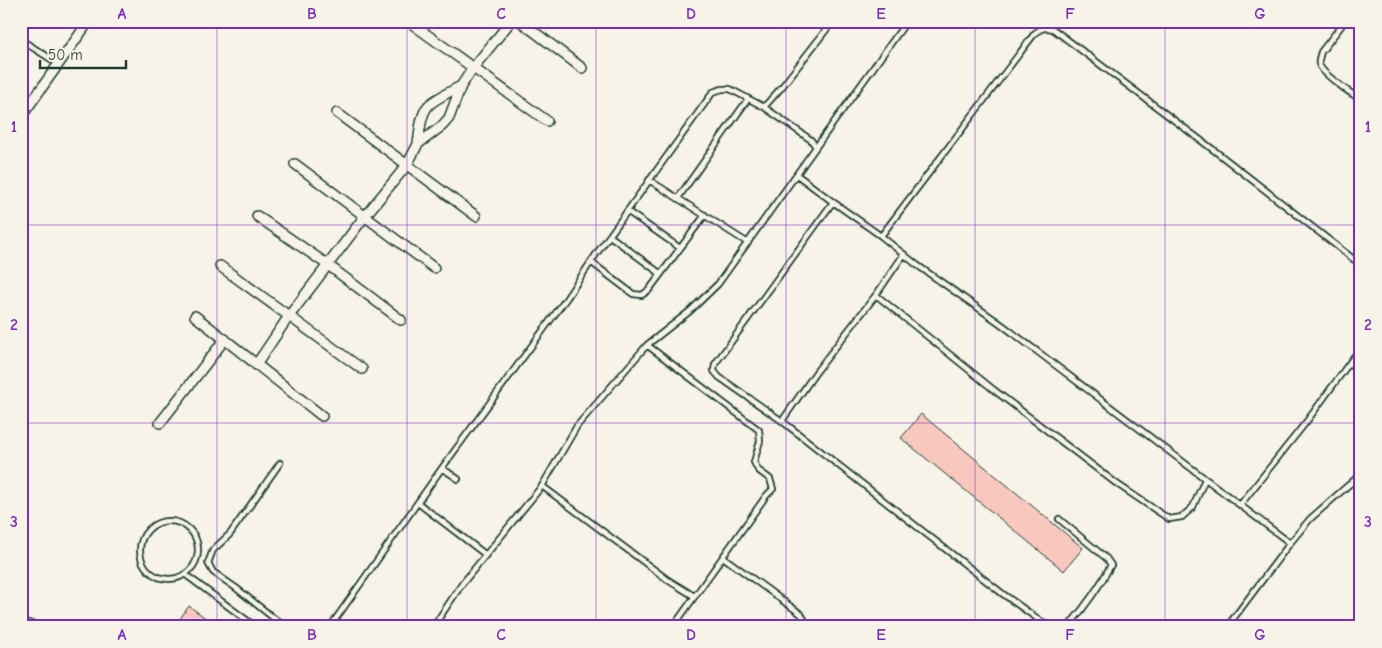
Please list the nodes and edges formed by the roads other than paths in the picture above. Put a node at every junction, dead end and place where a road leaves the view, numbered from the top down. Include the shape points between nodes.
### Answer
1 (89, 21) edge
2 (408, 21) edge
3 (511, 21) edge
4 (520, 21) edge
5 (833, 21) edge
6 (907, 21) edge
7 (1345, 21) edge
8 (21, 40) edge
9 (58, 64) junction
10 (473, 68) junction
11 (582, 68) dead end
12 (462, 86) junction
13 (748, 99) junction
14 (1361, 99) edge
15 (764, 107) junction
16 (337, 113) dead end
17 (21, 117) edge
18 (547, 120) dead end
19 (418, 144) junction
20 (816, 147) junction
21 (295, 164) dead end
22 (407, 165) junction
23 (797, 175) junction
24 (649, 180) junction
25 (678, 198) junction
26 (833, 202) junction
27 (627, 211) junction
28 (705, 215) junction
29 (257, 216) dead end
30 (365, 216) junction
31 (476, 216) dead end
32 (610, 236) junction
33 (881, 236) junction
34 (748, 243) junction
35 (680, 248) junction
36 (904, 254) junction
37 (591, 262) junction
38 (328, 265) junction
39 (1361, 265) edge
40 (220, 266) dead end
41 (434, 268) dead end
42 (661, 274) junction
43 (876, 295) junction
44 (195, 316) dead end
45 (289, 316) junction
46 (401, 320) dead end
47 (225, 339) junction
48 (647, 345) junction
49 (1361, 347) edge
50 (256, 365) junction
51 (362, 369) dead end
52 (322, 416) dead end
53 (782, 421) junction
54 (160, 423) dead end
55 (280, 463) dead end
56 (442, 468) junction
57 (1361, 474) edge
58 (1205, 479) junction
59 (458, 480) dead end
60 (542, 486) junction
61 (418, 504) junction
62 (1240, 505) junction
63 (1059, 519) dead end
64 (1290, 543) junction
65 (486, 555) junction
66 (723, 556) junction
67 (186, 575) junction
68 (694, 596) junction
69 (21, 622) edge
70 (35, 627) edge
71 (256, 627) edge
72 (285, 627) edge
73 (330, 627) edge
74 (433, 627) edge
75 (673, 627) edge
76 (804, 627) edge
77 (1050, 627) edge
78 (1068, 627) edge
79 (1227, 627) edge

1 - 9 street
2 - 10 street
3 - 10 street
4 - 11 street
5 - 15 lane
6 - 20 lane
7 - 14 lane via 1321,52 1318,64
8 - 9 lane
9 - 17 street
10 - 12 street
10 - 18 street
12 - 19 street via 449,118
12 - 19 street via 426,107
13 - 15 lane
13 - 24 lane via 730,89 713,92
13 - 25 lane
15 - 20 lane
16 - 22 street
19 - 22 street
20 - 23 lane
21 - 30 street
22 - 30 street
22 - 31 street
23 - 26 lane
23 - 34 lane
24 - 25 lane
24 - 27 lane
25 - 28 lane
26 - 33 lane
26 - 53 lane via 715,364 714,371 719,377
27 - 32 lane
27 - 35 lane
28 - 34 lane
28 - 35 lane
29 - 38 street
30 - 38 street
30 - 41 street
32 - 37 lane
32 - 42 lane
33 - 36 lane
33 - 39 lane via 1035,33 1047,27 1215,151
34 - 48 lane via 718,284
35 - 42 lane
36 - 43 lane
36 - 58 lane
37 - 42 lane via 633,294 642,295 649,290
37 - 56 lane
38 - 45 street
38 - 46 street
40 - 45 street
43 - 53 lane
43 - 58 lane via 1117,484 1169,519 1182,516 1192,507
44 - 47 street
45 - 50 street
45 - 51 street
47 - 50 street
47 - 54 street
48 - 60 lane via 577,426
48 - 66 lane via 758,430 760,441 754,462 758,470 770,479 773,489
49 - 62 lane
50 - 52 street
53 - 77 lane
55 - 72 lane via 230,534 213,550 208,563 213,572
56 - 59 lane
56 - 61 lane
57 - 64 lane via 1310,519
58 - 62 lane
60 - 65 lane
60 - 68 lane
61 - 65 lane
61 - 73 lane
62 - 64 lane
63 - 78 lane via 1106,558 1110,566
64 - 79 lane
65 - 74 lane
66 - 68 lane
66 - 76 lane via 801,614
67 - 67 lane via 167,580 149,573 143,565 139,546 148,529 166,521 184,525 192,532 198,550 197,559
67 - 71 lane
68 - 75 lane
69 - 70 street

